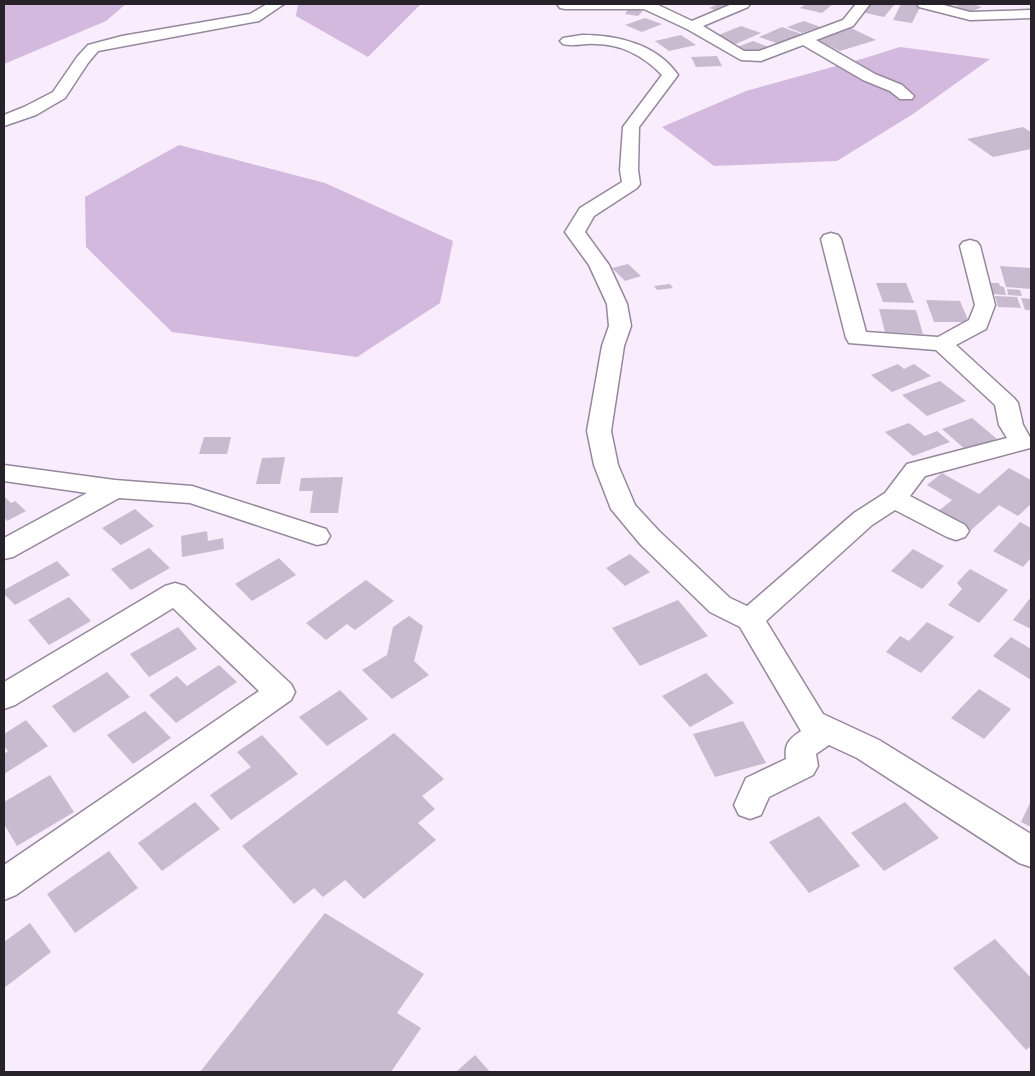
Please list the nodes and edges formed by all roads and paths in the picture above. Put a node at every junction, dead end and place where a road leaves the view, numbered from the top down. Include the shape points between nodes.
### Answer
1 (277, 4) edge
2 (564, 4) edge
3 (647, 4) edge
4 (743, 4) edge
5 (863, 4) edge
6 (924, 4) edge
7 (981, 4) edge
8 (1031, 14) edge
9 (1009, 16) junction
10 (692, 26) junction
11 (804, 40) junction
12 (568, 41) dead end
13 (906, 96) dead end
14 (4, 121) edge
15 (831, 240) dead end
16 (970, 246) dead end
17 (942, 344) junction
18 (4, 473) edge
19 (115, 489) junction
20 (894, 499) junction
21 (956, 531) dead end
22 (317, 536) dead end
23 (4, 550) edge
24 (750, 619) junction
25 (4, 697) edge
26 (828, 730) junction
27 (750, 805) dead end
28 (1031, 852) edge
29 (4, 884) edge

1 - 14 street via 254,18 93,48 59,95
2 - 3 street
3 - 10 street
4 - 10 street
5 - 11 street via 848,23
6 - 9 street via 970,16
7 - 9 street
8 - 9 street
10 - 11 street via 741,55 761,56
11 - 13 street
12 - 24 street via 580,39 634,46 660,63 670,74 631,127 631,184 587,212 575,232 599,265 618,304 620,326 599,431 606,466 624,509 650,538 720,605
15 - 17 street via 857,338
16 - 17 street via 985,305 978,324
17 - 20 street via 1006,403 1011,425 1021,442 916,470
18 - 19 street
19 - 22 street via 192,495
19 - 23 street
20 - 21 street
20 - 24 street via 862,519
24 - 26 street via 812,723
25 - 29 street via 175,592 280,692
26 - 27 street via 800,748 802,766 758,788
26 - 28 street via 868,749

